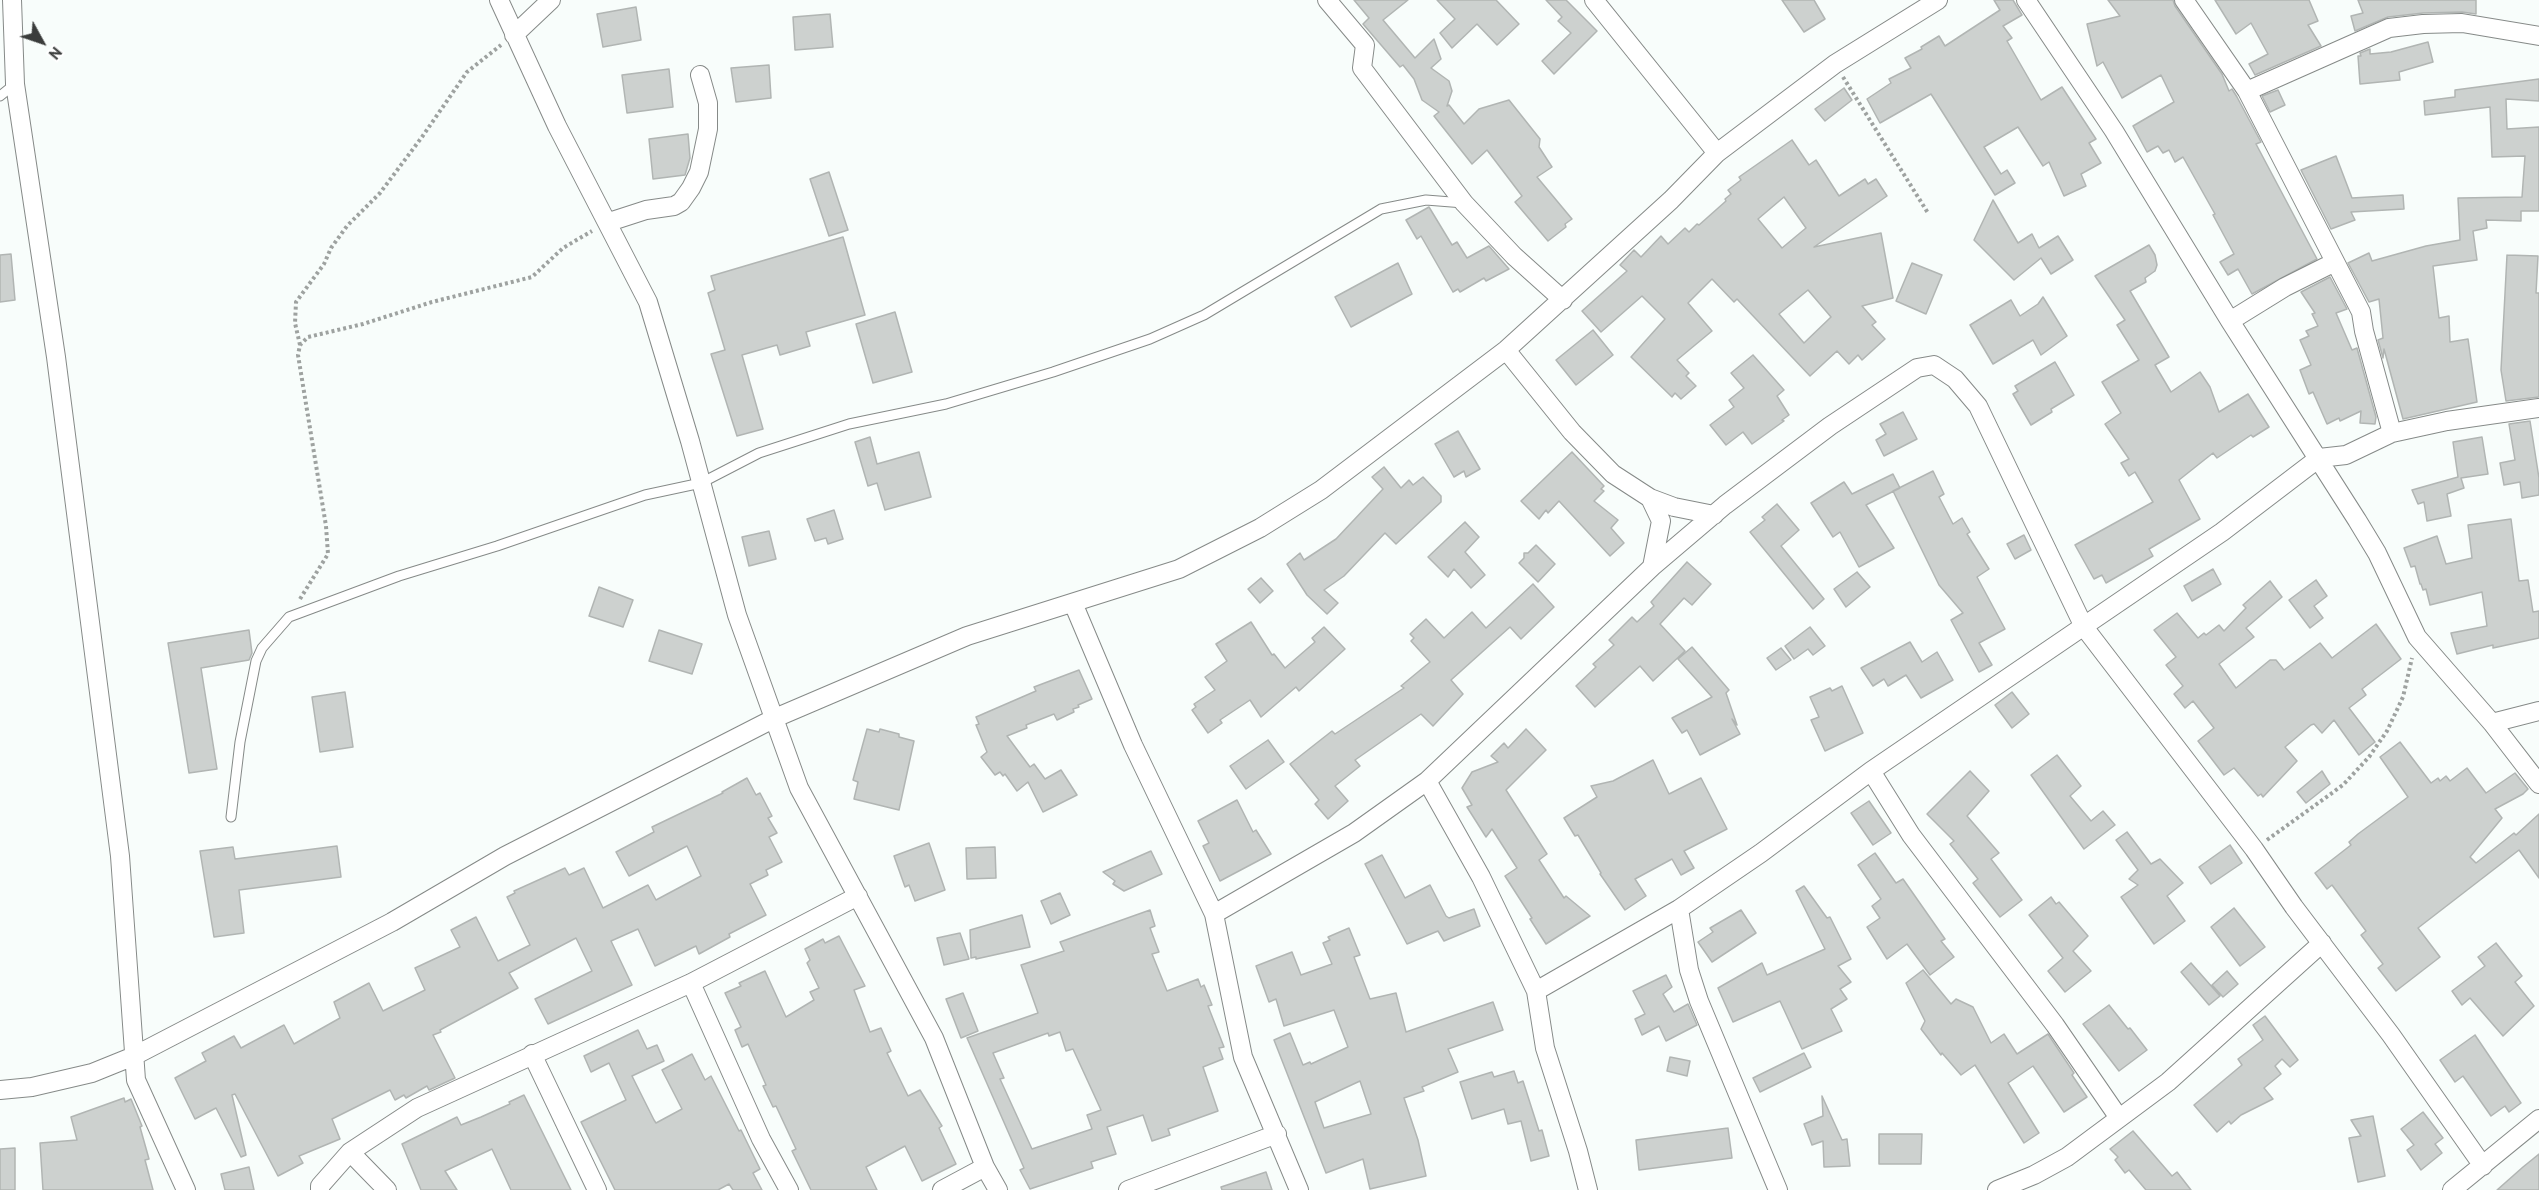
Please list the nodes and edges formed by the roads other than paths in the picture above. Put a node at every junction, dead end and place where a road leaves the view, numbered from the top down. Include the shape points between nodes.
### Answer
1 (12, 0) edge
2 (499, 0) edge
3 (551, 0) edge
4 (1327, 0) edge
5 (1594, 0) edge
6 (1938, 0) edge
7 (2026, 0) edge
8 (2184, 0) edge
9 (514, 35) junction
10 (2539, 36) edge
11 (700, 75) dead end
12 (15, 84) junction
13 (2247, 91) junction
14 (0, 96) edge
15 (1717, 153) junction
16 (1464, 203) junction
17 (609, 222) junction
18 (2335, 262) junction
19 (1563, 300) junction
20 (2230, 321) junction
21 (1506, 350) junction
22 (2539, 408) edge
23 (2392, 433) junction
24 (2319, 458) junction
25 (701, 483) junction
26 (1650, 498) junction
27 (1714, 515) junction
28 (1652, 567) junction
29 (1073, 603) junction
30 (2084, 627) junction
31 (2539, 711) edge
32 (775, 718) junction
33 (2492, 723) junction
34 (1871, 771) junction
35 (1427, 781) junction
36 (2539, 784) edge
37 (231, 817) dead end
38 (858, 896) junction
39 (1679, 909) junction
40 (1214, 914) junction
41 (2322, 943) junction
42 (691, 983) junction
43 (1536, 992) junction
44 (532, 1054) junction
45 (134, 1056) junction
46 (0, 1090) edge
47 (2120, 1118) junction
48 (2539, 1119) edge
49 (1277, 1134) junction
50 (350, 1152) junction
51 (2483, 1166) junction
52 (985, 1167) junction
53 (186, 1190) edge
54 (320, 1190) edge
55 (387, 1190) edge
56 (597, 1190) edge
57 (789, 1190) edge
58 (942, 1190) edge
59 (998, 1190) edge
60 (1128, 1190) edge
61 (1299, 1190) edge
62 (1588, 1190) edge
63 (1778, 1190) edge
64 (1997, 1190) edge
65 (2452, 1190) edge

1 - 12 street
2 - 9 street
3 - 9 street
4 - 16 street via 1365,45 1362,68
5 - 15 street
6 - 15 street via 1835,64
7 - 20 street via 2114,131
8 - 13 street
9 - 17 street
10 - 13 street via 2462,23 2390,28
11 - 17 street via 708,103 708,129 699,172 691,188 674,206
12 - 14 lane
12 - 45 street via 56,357 120,856
13 - 18 street
15 - 19 street
16 - 19 street
16 - 25 lane via 1425,200 1381,209 1204,315 1150,339 945,404 849,424 759,453
17 - 25 street via 648,302
18 - 20 street
18 - 23 street via 2361,312
19 - 21 street
20 - 24 street
21 - 26 street via 1572,432 1613,474
21 - 29 street via 1321,490 1260,528 1179,568
22 - 23 street
23 - 24 street via 2346,454
24 - 30 street via 2222,532
24 - 33 street via 2377,553 2417,637
25 - 32 street via 737,615
25 - 37 lane via 645,495 288,617 256,661
26 - 27 street
26 - 28 street via 1661,521
27 - 28 street
27 - 30 street via 1830,426 1917,368 1934,365 1955,379 1978,406
28 - 35 street
29 - 32 street via 966,636
29 - 40 street via 1133,745
30 - 34 street
30 - 41 street
31 - 33 street
32 - 38 street via 799,788
32 - 45 street via 505,856 392,922
33 - 36 street
34 - 39 street
34 - 47 street via 1911,835
35 - 40 street via 1354,833
35 - 43 street via 1480,877
38 - 42 street
38 - 52 street via 934,1038
39 - 43 street
39 - 63 street via 1689,970 1699,1001
40 - 49 street via 1244,1057
41 - 47 street via 2168,1082
41 - 51 street
42 - 44 street
42 - 57 street via 761,1139
43 - 62 street via 1545,1048
44 - 50 street via 417,1108
44 - 56 street
45 - 46 street via 92,1073
45 - 53 street via 136,1080
47 - 64 street via 2067,1157
48 - 51 street
49 - 60 street
49 - 61 street
50 - 54 street
50 - 55 street
51 - 65 street
52 - 58 street
52 - 59 street

